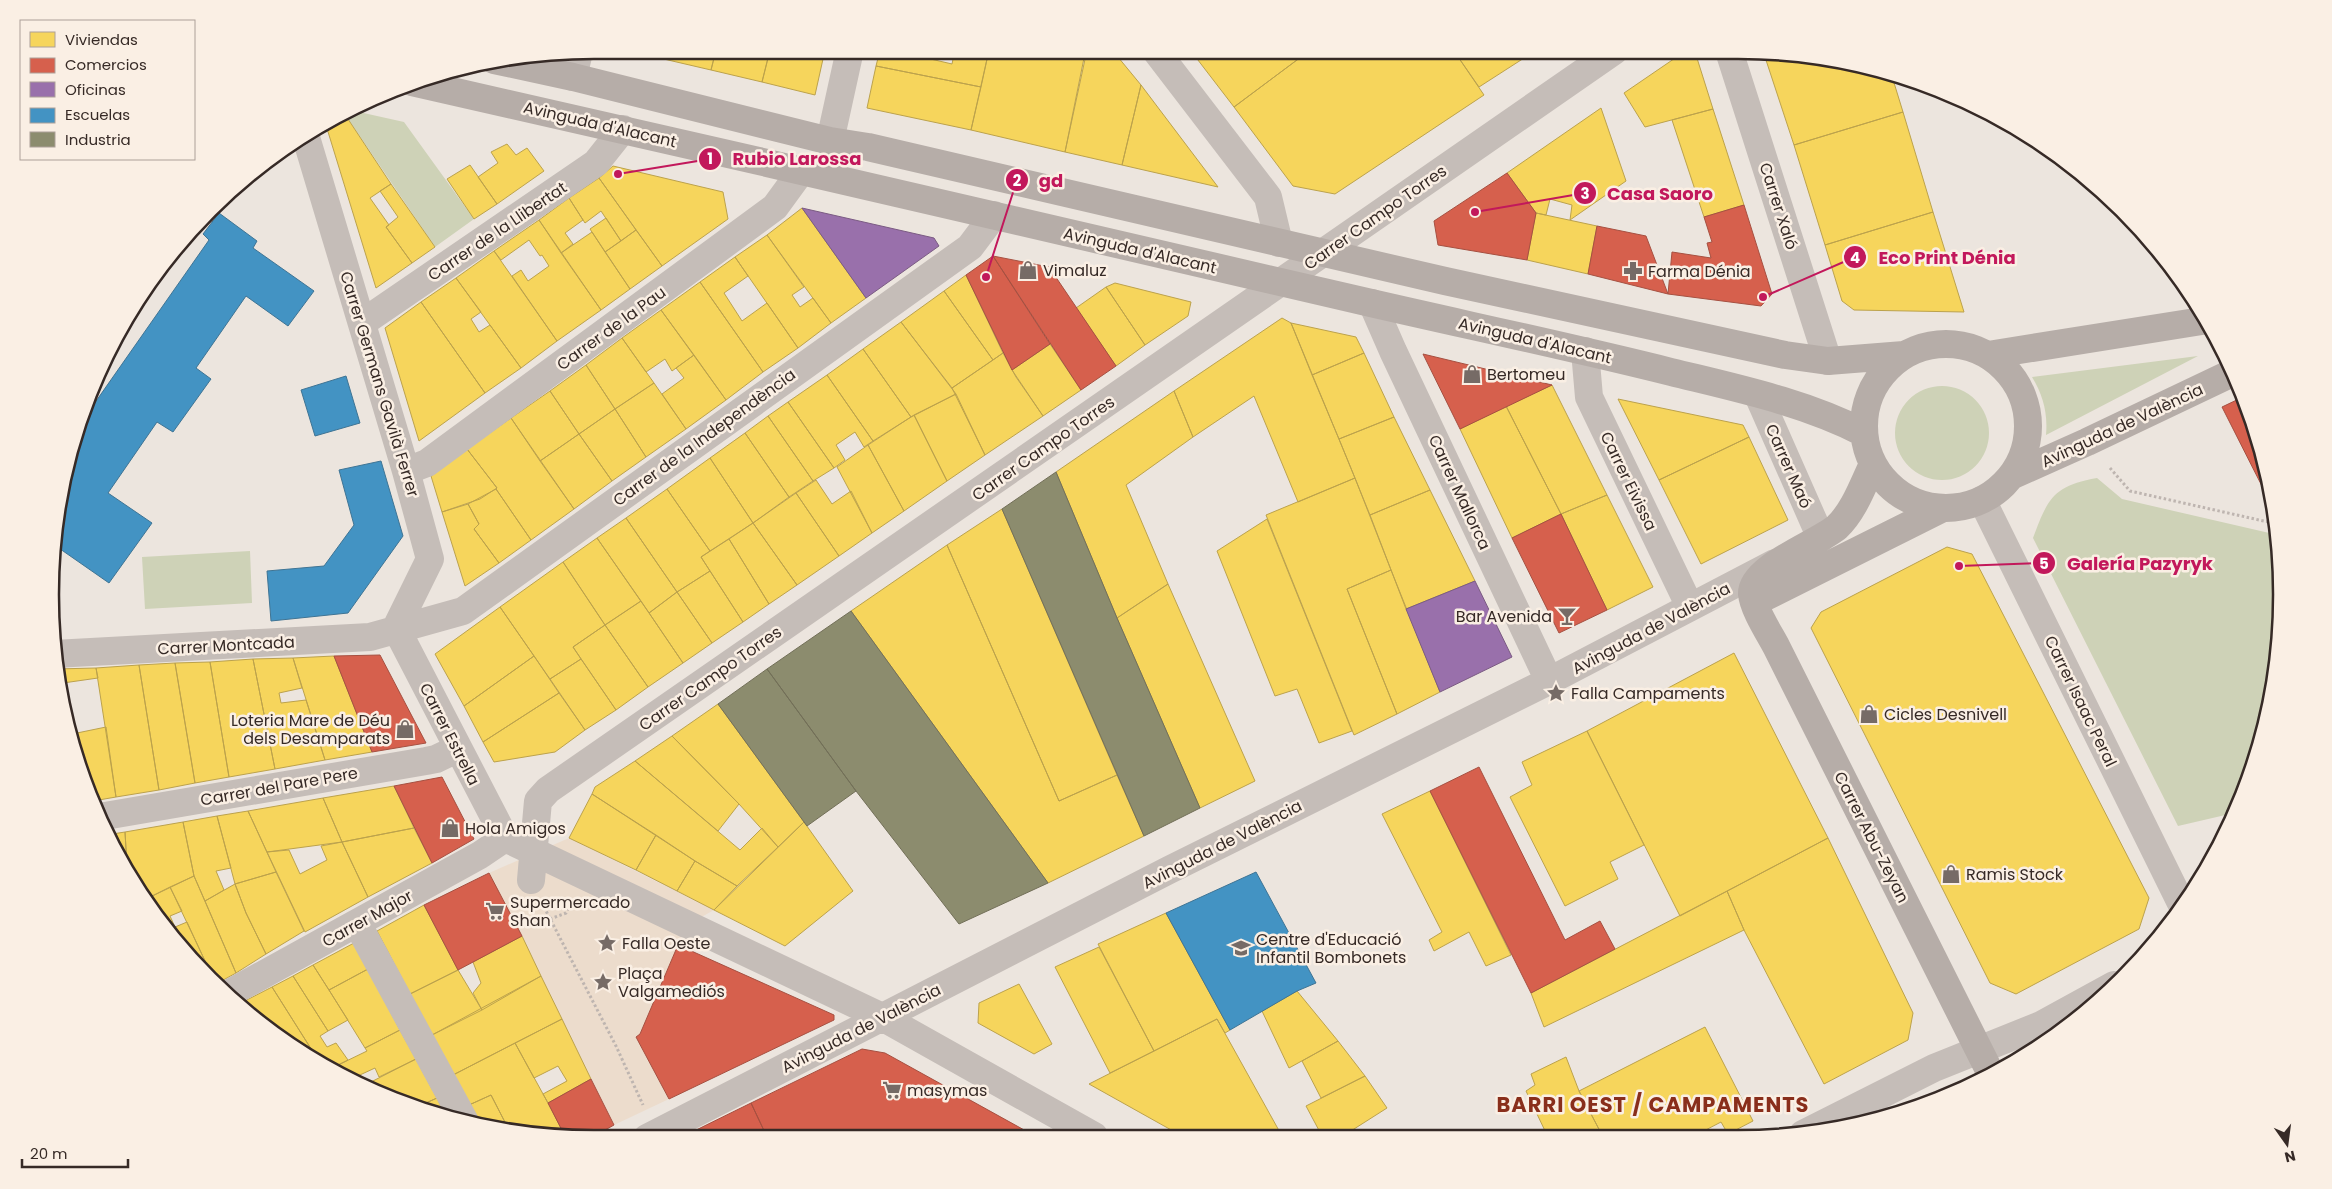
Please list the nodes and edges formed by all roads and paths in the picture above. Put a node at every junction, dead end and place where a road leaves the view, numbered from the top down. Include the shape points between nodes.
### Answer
1 (848, 59) edge
2 (1163, 59) edge
3 (1602, 59) edge
4 (1731, 59) edge
5 (536, 62) edge
6 (576, 64) edge
7 (427, 85) edge
8 (623, 129) junction
9 (830, 141) junction
10 (308, 143) edge
11 (802, 170) junction
12 (994, 216) junction
13 (1279, 243) junction
14 (1321, 252) junction
15 (1282, 282) junction
16 (1372, 303) junction
17 (2198, 322) edge
18 (362, 323) junction
19 (1586, 351) junction
20 (1904, 355) junction
21 (1988, 355) junction
22 (1828, 361) junction
23 (2226, 376) edge
24 (1758, 395) junction
25 (1864, 433) junction
26 (2087, 442) junction
27 (1873, 464) junction
28 (406, 471) junction
29 (2011, 476) junction
30 (1982, 500) junction
31 (1943, 508) junction
32 (2269, 522) edge
33 (1821, 538) junction
34 (1798, 551) junction
35 (1755, 602) junction
36 (1690, 607) junction
37 (396, 628) junction
38 (62, 654) edge
39 (1550, 681) junction
40 (457, 749) junction
41 (107, 816) edge
42 (505, 838) junction
43 (534, 853) junction
44 (531, 880) joint
45 (2178, 899) edge
46 (358, 923) junction
47 (234, 991) edge
48 (2091, 997) edge
49 (882, 1017) junction
50 (1984, 1061) edge
51 (460, 1113) edge
52 (1825, 1123) edge
53 (651, 1130) edge
54 (665, 1130) edge
55 (1083, 1130) edge

1 - 9 street
2 - 13 street via 1268,197
3 - 14 street, Carrer Campo Torres
4 - 22 street, Carrer Xaló
5 - 6 main road
6 - 9 main road
7 - 8 main road, Avinguda d'Alacant
8 - 11 main road, Avinguda d'Alacant
8 - 18 street, Carrer de la Llibertat via 596,163
9 - 13 main road via 868,147
10 - 18 street, Carrer Germans Gavilà Ferrer
11 - 12 main road, Avinguda d'Alacant
11 - 28 street, Carrer de la Pau via 775,207 427,463
12 - 15 main road, Avinguda d'Alacant
12 - 37 street, Carrer de la Independència via 970,247 462,611
13 - 14 main road
14 - 15 street, Carrer Campo Torres
14 - 22 main road via 1696,336
15 - 16 main road, Avinguda d'Alacant
15 - 43 street, Carrer Campo Torres via 548,790 538,801
16 - 19 main road, Avinguda d'Alacant
16 - 39 street, Carrer Mallorca
17 - 21 main road
18 - 28 street, Carrer Germans Gavilà Ferrer
19 - 24 main road, Avinguda d'Alacant
19 - 36 street, Carrer Eivissa via 1588,397
20 - 21 main road via 1924,346 1945,344 1967,346
20 - 22 main road
20 - 25 main road via 1885,370 1872,389 1865,410
21 - 29 main road via 2010,375 2027,410 2028,433 2023,456
23 - 26 main road, Avinguda de València
24 - 25 main road, Avinguda d'Alacant via 1836,418
24 - 33 street, Carrer Maó
25 - 27 main road
26 - 29 main road, Avinguda de València
26 - 32 path via 2130,491
27 - 31 main road via 1885,482 1902,496
27 - 33 main road, Avinguda de València via 1845,518
28 - 37 street, Carrer Germans Gavilà Ferrer via 430,558
29 - 30 main road
30 - 31 main road
30 - 45 street, Carrer Isaac Peral
31 - 35 main road, Avinguda de València
33 - 34 main road, Avinguda de València
34 - 35 main road, Avinguda de València via 1761,575 1752,593
34 - 36 street, Avinguda de València
35 - 50 main road, Carrer Abu-Zeyan
36 - 39 street, Avinguda de València
37 - 38 street, Carrer Montcada via 370,637
37 - 40 street, Carrer Estrella
39 - 49 street, Avinguda de València
40 - 41 street, Carrer del Pare Pere via 431,760
40 - 42 street, Carrer Estrella
42 - 43 street
42 - 46 street, Carrer Major
43 - 44 street, Carrer Campo Torres
43 - 49 street
44 - 53 path via 616,1046
46 - 47 street, Carrer Major
46 - 51 street
48 - 50 street
49 - 54 street, Avinguda de València
49 - 55 street
50 - 52 street via 1927,1071

